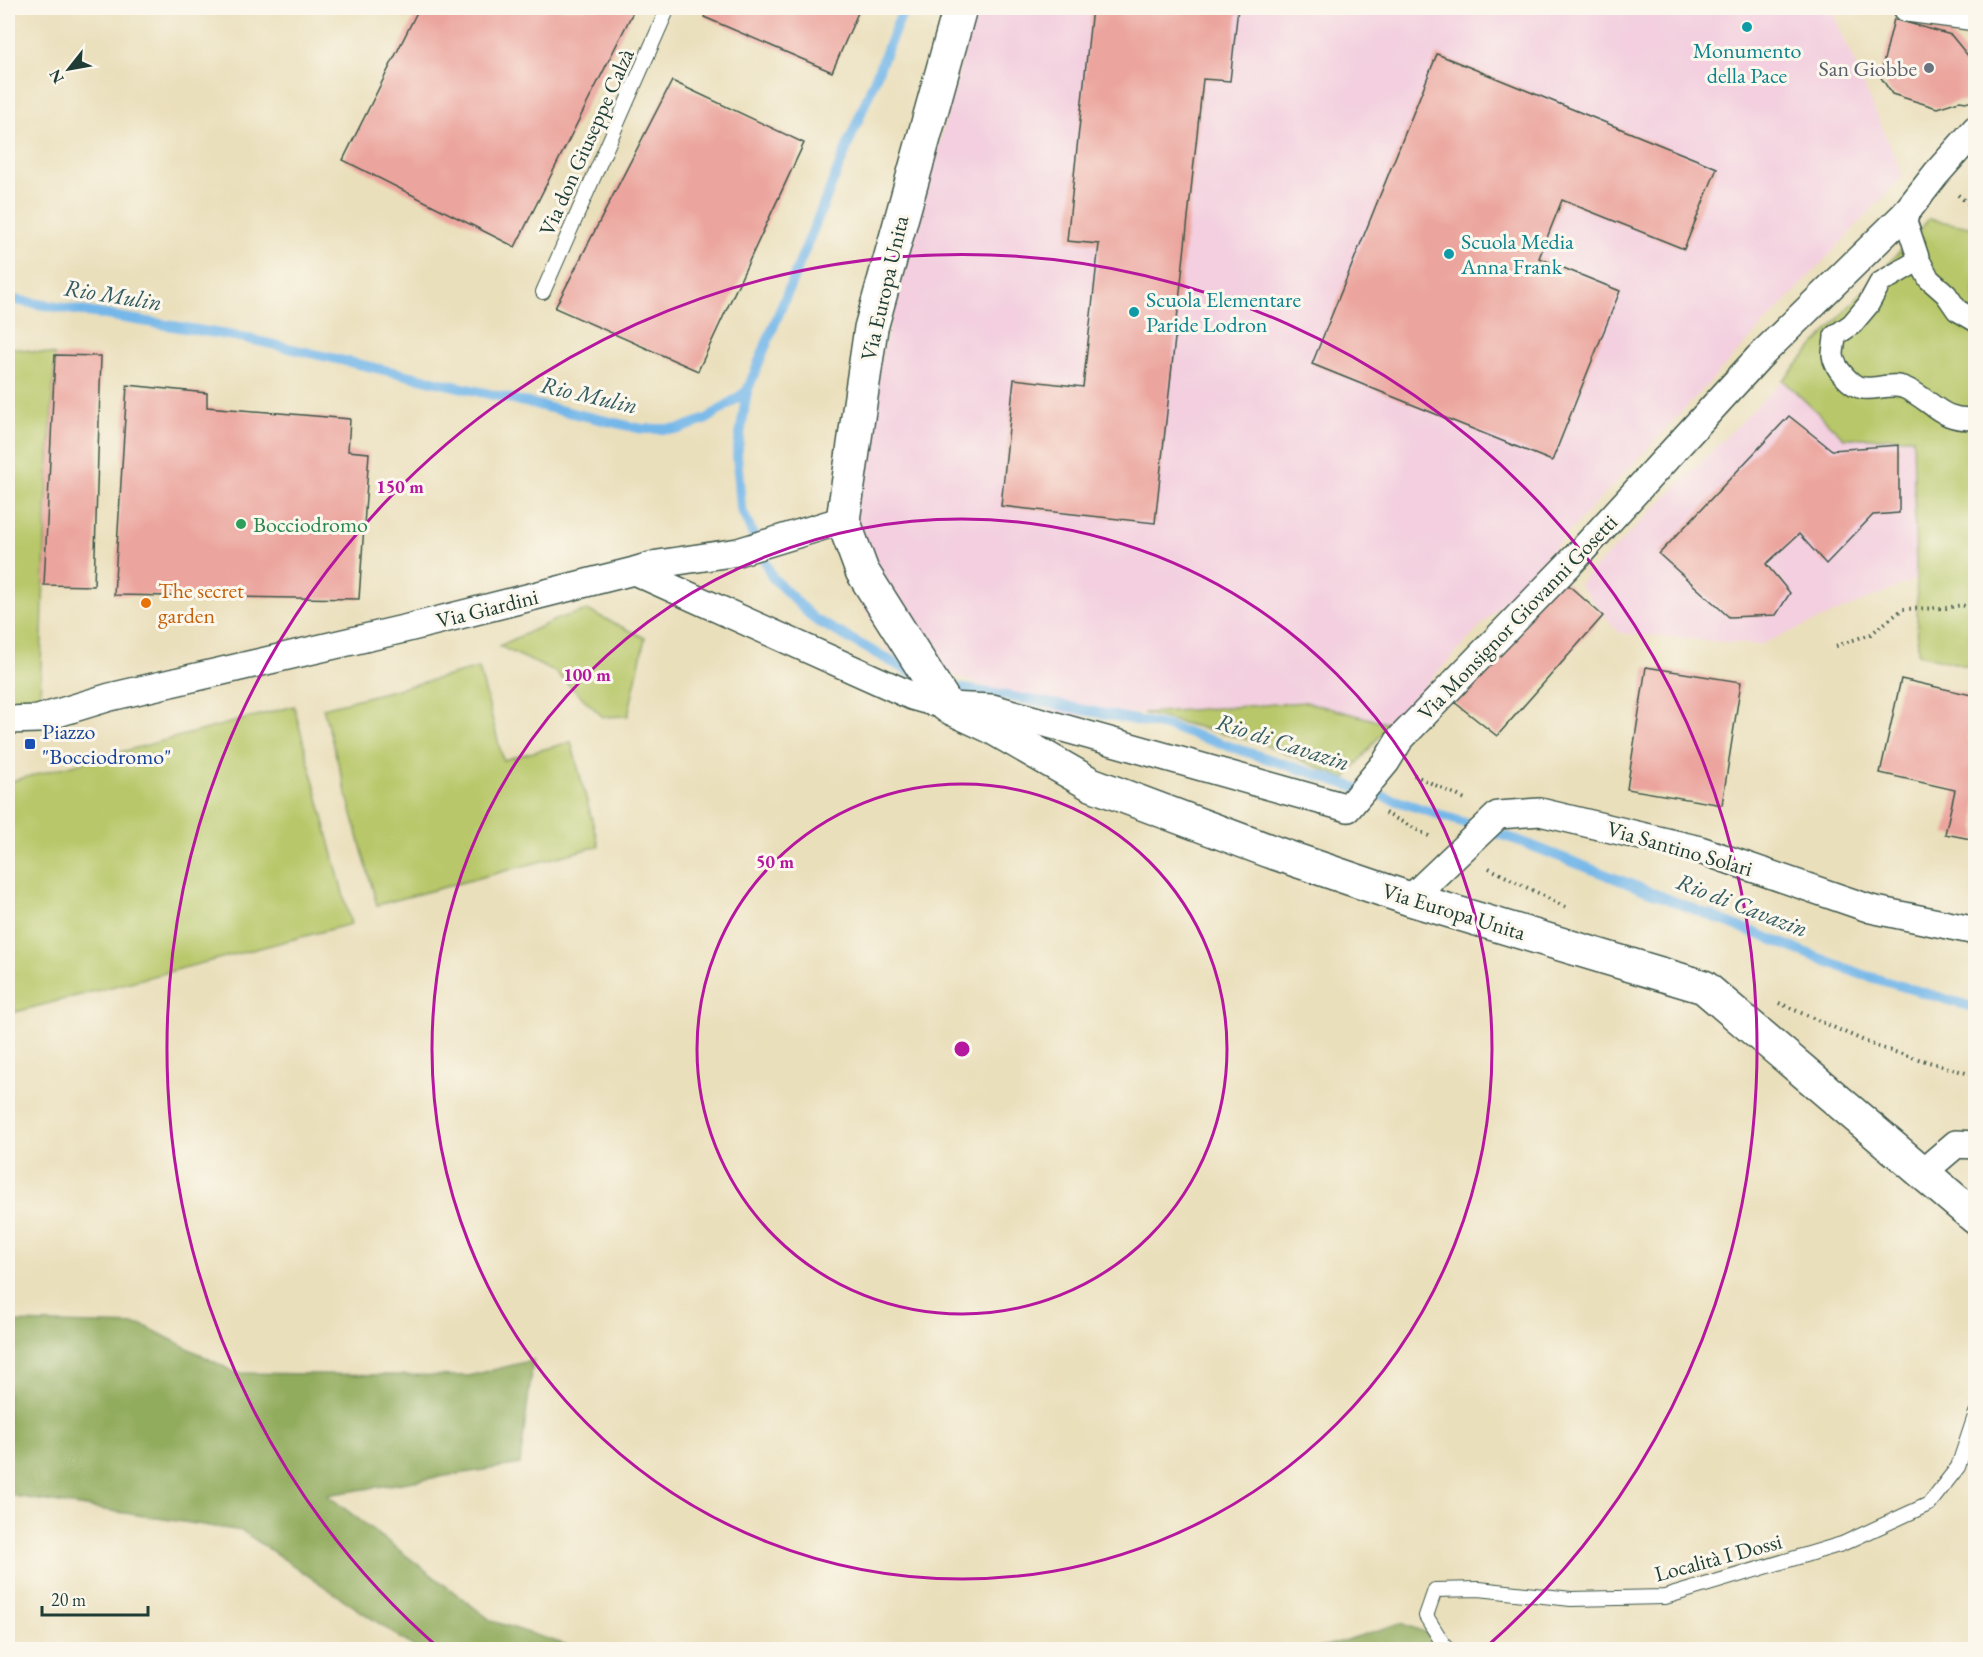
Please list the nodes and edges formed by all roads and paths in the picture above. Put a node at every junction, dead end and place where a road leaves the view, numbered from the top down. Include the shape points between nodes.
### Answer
1 (668, 8) edge
2 (960, 8) edge
3 (1907, 8) edge
4 (1976, 17) edge
5 (1976, 129) edge
6 (1904, 215) junction
7 (1918, 260) junction
8 (543, 292) dead end
9 (1976, 321) edge
10 (1976, 418) edge
11 (843, 520) junction
12 (634, 571) junction
13 (1976, 610) edge
14 (1836, 646) dead end
15 (947, 706) junction
16 (8, 720) edge
17 (1352, 803) junction
18 (1459, 852) junction
19 (1410, 899) junction
20 (1976, 932) edge
21 (1976, 1145) edge
22 (1922, 1173) junction
23 (1976, 1218) edge
24 (1976, 1413) edge
25 (1447, 1650) edge

1 - 8 lane, Via don Giuseppe Calzà
2 - 11 main road, Via Europa Unita via 871,328
3 - 4 street
5 - 6 street, Via Monsignor Giovanni Gosetti
6 - 7 street
6 - 17 street, Via Monsignor Giovanni Gosetti via 1759,357 1576,557 1400,739
7 - 9 street via 1956,310
7 - 10 street via 1880,283 1852,324 1835,336 1833,358 1844,376 1861,389 1903,386 1946,416
11 - 12 street, Via Giardini via 738,552
11 - 15 main road, Via Europa Unita via 862,572
12 - 15 street via 912,696
12 - 16 street, Via Giardini via 110,697 38,719
13 - 14 path via 1962,605 1903,609 1871,634
15 - 17 street via 992,708
15 - 19 main road, Via Europa Unita via 1091,784
17 - 18 path
18 - 19 street, Via Santino Solari
18 - 20 street, Via Santino Solari via 1498,815 1540,812 1700,849 1871,909
19 - 22 main road, Via Europa Unita via 1704,987
21 - 22 street via 1956,1144
22 - 23 main road, Via Europa Unita
24 - 25 lane, Località I Dossi via 1958,1467 1929,1504 1851,1539 1665,1597 1571,1599 1479,1589 1436,1590 1426,1616

